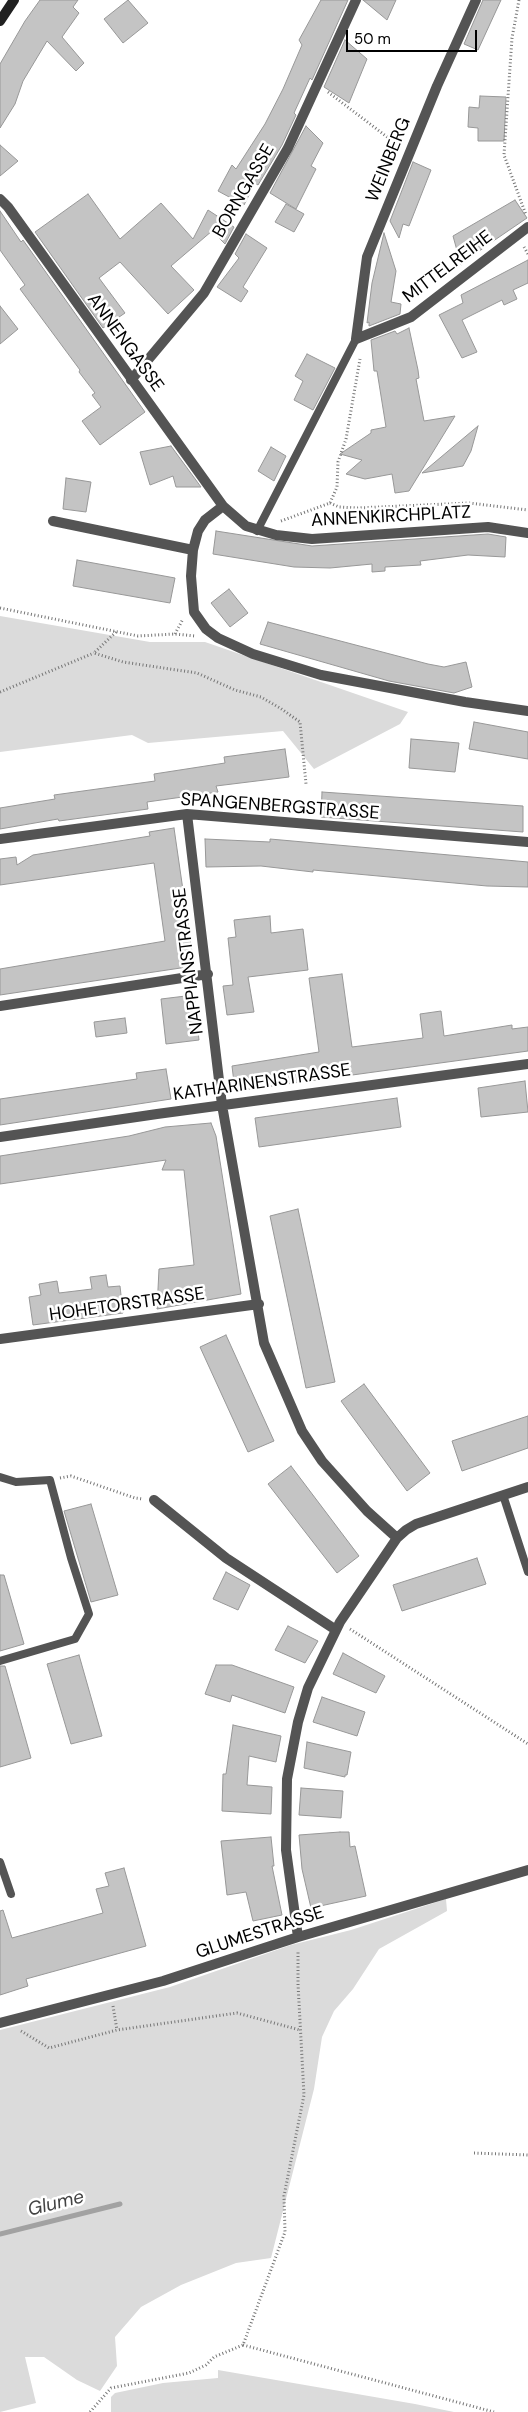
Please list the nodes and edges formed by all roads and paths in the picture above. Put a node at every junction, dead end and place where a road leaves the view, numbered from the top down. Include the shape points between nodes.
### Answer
1 (14, 0) edge
2 (356, 0) edge
3 (476, 0) edge
4 (519, 0) edge
5 (0, 21) edge
6 (318, 84) junction
7 (409, 154) junction
8 (0, 199) edge
9 (528, 220) edge
10 (528, 227) edge
11 (356, 339) junction
12 (131, 380) junction
13 (330, 503) junction
14 (223, 506) junction
15 (528, 510) edge
16 (53, 521) dead end
17 (257, 530) junction
18 (528, 533) edge
19 (194, 550) junction
20 (0, 608) edge
21 (116, 632) junction
22 (175, 634) dead end
23 (94, 654) junction
24 (0, 692) edge
25 (528, 711) edge
26 (306, 784) dead end
27 (187, 814) junction
28 (0, 838) edge
29 (528, 842) edge
30 (208, 974) junction
31 (0, 1006) edge
32 (528, 1064) edge
33 (222, 1105) junction
34 (0, 1137) edge
35 (258, 1304) junction
36 (0, 1339) edge
37 (0, 1477) edge
38 (50, 1480) junction
39 (528, 1487) edge
40 (503, 1495) junction
41 (154, 1500) joint
42 (397, 1538) junction
43 (528, 1572) edge
44 (338, 1626) junction
45 (0, 1661) edge
46 (528, 1744) edge
47 (0, 1862) edge
48 (528, 1870) edge
49 (11, 1894) dead end
50 (298, 1937) junction
51 (111, 1995) junction
52 (3, 2022) edge
53 (117, 2030) junction
54 (300, 2030) junction
55 (474, 2153) dead end
56 (528, 2155) edge
57 (243, 2345) junction
58 (90, 2412) edge
59 (494, 2412) edge

1 - 5 main road
2 - 6 street, BORNGASSE
3 - 7 street, WEINBERG
4 - 9 path via 512,38 504,155
6 - 7 path
6 - 12 street, BORNGASSE via 288,148 204,293
7 - 11 street, WEINBERG via 368,258
8 - 12 street, ANNENGASSE
10 - 11 street, MITTELREIHE via 411,317
11 - 13 path via 360,361 346,439 338,462 337,488
11 - 17 lane
12 - 14 street, ANNENGASSE
13 - 15 path via 358,508 469,503
13 - 17 path
14 - 17 street, ANNENKIRCHPLATZ via 232,516
14 - 19 street via 201,525
16 - 19 street
17 - 18 street, ANNENKIRCHPLATZ via 312,539 488,527
19 - 25 street via 191,576 194,612 206,629 218,638 253,654 321,675
20 - 21 path
21 - 22 path via 143,636
21 - 23 path
23 - 24 path
23 - 26 path via 123,662 197,673 280,708 300,722
27 - 28 street, SPANGENBERGSTRASSE
27 - 29 street, SPANGENBERGSTRASSE
27 - 30 street, NAPPIANSTRASSE
30 - 31 street
30 - 33 street, NAPPIANSTRASSE
32 - 33 street, KATHARINENSTRASSE
33 - 34 street, KATHARINENSTRASSE
33 - 35 street, NAPPIANSTRASSE
35 - 36 street, HOHETORSTRASSE
35 - 42 street, NAPPIANSTRASSE via 264,1343 302,1431 322,1461
37 - 38 lane via 16,1482
38 - 41 path via 71,1476 135,1498
38 - 45 lane via 89,1614 75,1639
39 - 40 street
40 - 42 street via 416,1524
40 - 43 lane
41 - 44 street via 226,1558
42 - 44 street
44 - 46 path
44 - 50 street via 308,1688 287,1779 286,1850
47 - 49 lane
48 - 50 street, GLUMESTRASSE
50 - 51 street, GLUMESTRASSE
50 - 54 path
51 - 52 street, GLUMESTRASSE
51 - 53 path
52 - 53 path via 49,2048
53 - 54 path via 237,2013
54 - 57 path via 304,2095 284,2196 285,2232
55 - 56 path
57 - 58 path via 214,2357 188,2374 111,2388
57 - 59 path

